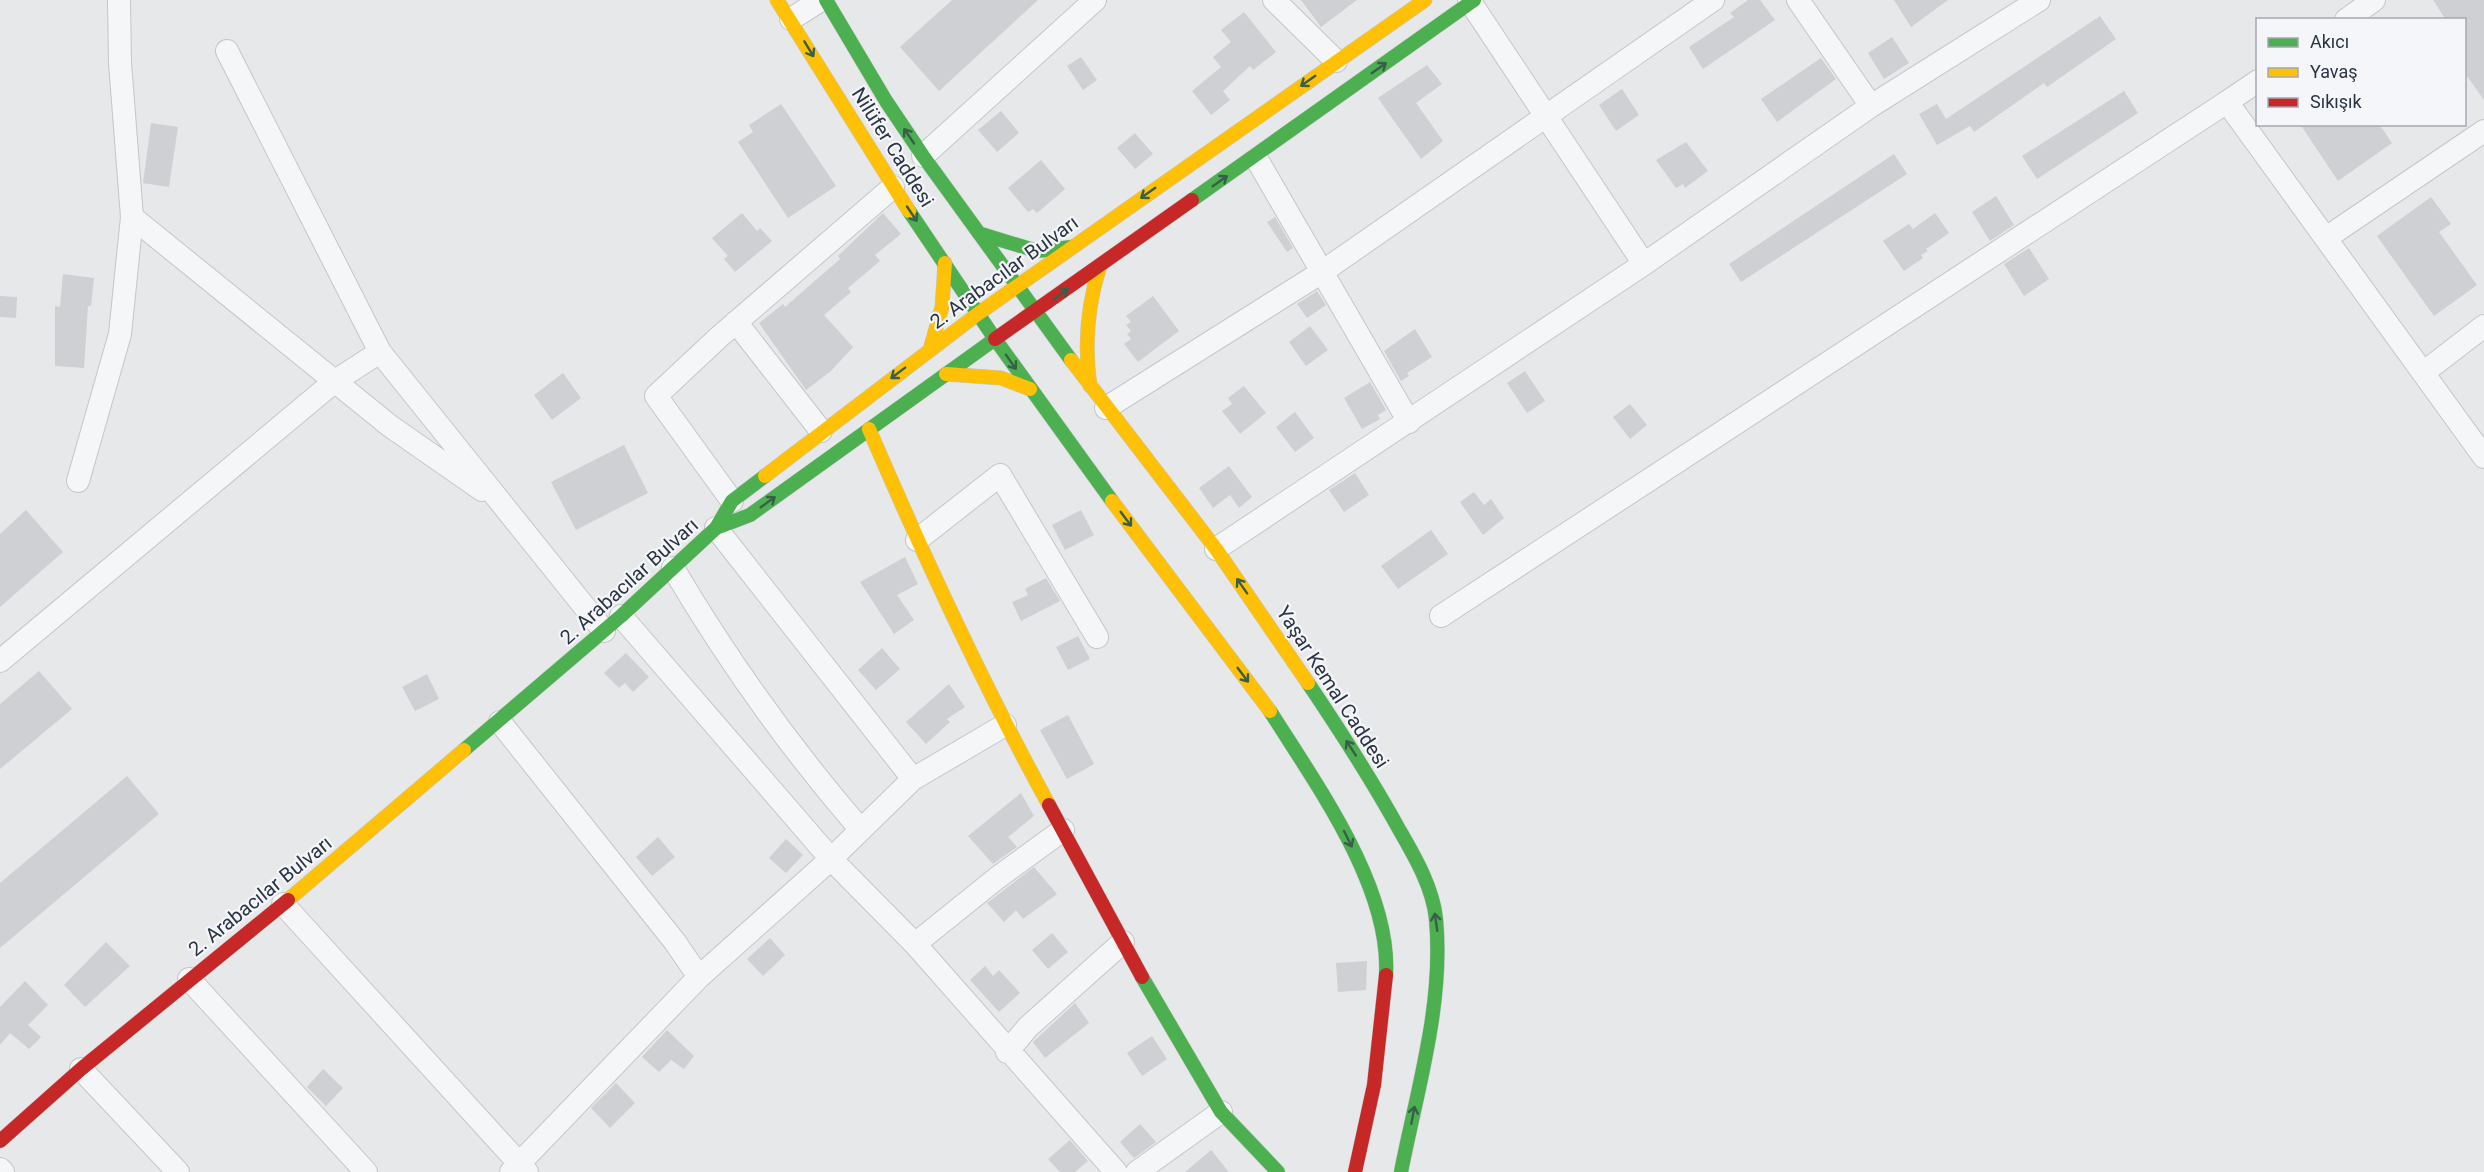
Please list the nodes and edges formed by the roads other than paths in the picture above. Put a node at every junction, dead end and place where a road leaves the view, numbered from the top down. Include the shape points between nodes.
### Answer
1 (119, 0) edge
2 (777, 0) edge
3 (821, 0) edge
4 (826, 0) edge
5 (1095, 0) edge
6 (1274, 0) edge
7 (1425, 0) edge
8 (1713, 0) edge
9 (1798, 0) edge
10 (2039, 0) edge
11 (2374, 0) edge
12 (1471, 1) edge
13 (791, 18) junction
14 (2349, 18) edge
15 (227, 51) dead end
16 (1336, 61) junction
17 (2256, 82) edge
18 (2228, 102) junction
19 (1871, 106) junction
20 (1544, 115) junction
21 (2484, 131) edge
22 (923, 156) junction
23 (1259, 163) dead end
24 (893, 187) junction
25 (132, 217) junction
26 (981, 234) junction
27 (2326, 238) junction
28 (1072, 247) junction
29 (945, 262) junction
30 (1644, 264) junction
31 (1100, 266) junction
32 (1322, 272) junction
33 (1018, 285) junction
34 (1037, 311) junction
35 (979, 313) junction
36 (736, 322) junction
37 (2484, 326) edge
38 (996, 339) junction
39 (930, 350) junction
40 (380, 352) junction
41 (2423, 373) junction
42 (946, 374) junction
43 (335, 381) junction
44 (1090, 386) junction
45 (1030, 389) junction
46 (1106, 408) junction
47 (1408, 423) junction
48 (869, 429) junction
49 (821, 431) junction
50 (2484, 457) edge
51 (78, 481) dead end
52 (732, 501) junction
53 (503, 505) junction
54 (716, 528) junction
55 (917, 540) junction
56 (1216, 549) junction
57 (673, 568) junction
58 (621, 616) junction
59 (1441, 616) dead end
60 (604, 631) junction
61 (1097, 636) dead end
62 (0, 661) edge
63 (500, 722) junction
64 (1005, 725) junction
65 (913, 779) junction
66 (861, 830) junction
67 (1063, 830) junction
68 (831, 859) junction
69 (283, 904) junction
70 (1123, 942) junction
71 (915, 945) junction
72 (699, 977) junction
73 (189, 979) junction
74 (1007, 1052) junction
75 (81, 1069) junction
76 (1221, 1112) junction
77 (0, 1141) edge
78 (519, 1169) edge
79 (178, 1172) edge
80 (366, 1172) edge
81 (1116, 1172) edge
82 (1137, 1172) edge
83 (1278, 1172) edge
84 (1355, 1172) edge
85 (1401, 1172) edge

1 - 25 street
2 - 13 main road, Nilüfer Caddesi
3 - 13 street
22 -> 4 main road, Yaşar Kemal Caddesi
5 - 22 street
6 - 16 street
7 - 16 main road, 2. Arabacılar Bulvarı
8 - 20 street
9 - 19 street
10 - 19 street
11 - 14 street
12 - 20 street
31 -> 12 main road
13 -> 24 main road, Nilüfer Caddesi
15 - 40 street
16 -> 28 main road, 2. Arabacılar Bulvarı
17 - 18 street
18 - 27 street
18 - 59 street
19 - 30 street
20 - 30 street
20 - 32 street
21 - 27 street
22 - 26 main road, Yaşar Kemal Caddesi
23 - 32 street
24 -> 29 main road, Nilüfer Caddesi
24 - 36 street
25 - 43 street
25 - 51 street via 120,334
26 - 28 main road via 1037,251
26 - 33 main road, Yaşar Kemal Caddesi
27 - 41 street
28 - 33 main road, 2. Arabacılar Bulvarı
29 - 35 main road, Nilüfer Caddesi
29 - 39 main road via 945,294
30 - 47 street
34 -> 31 main road
31 - 44 main road via 1085,323
32 - 46 street
32 - 47 street
33 - 34 main road, Yaşar Kemal Caddesi
33 - 35 main road, 2. Arabacılar Bulvarı
34 - 38 main road
34 - 44 main road, Yaşar Kemal Caddesi
35 - 38 main road
35 - 39 main road, 2. Arabacılar Bulvarı
36 - 49 street
36 - 52 street via 656,396
37 - 41 street
38 - 42 main road
38 -> 45 main road
39 -> 49 main road, 2. Arabacılar Bulvarı
40 - 43 street
40 - 53 street
41 - 50 street
42 - 45 main road via 1001,378
42 - 48 main road
43 - 53 street via 390,426
43 - 62 street
44 - 46 main road, Yaşar Kemal Caddesi
45 -> 84 main road via 1269,710 1345,832 1366,877 1379,913 1386,971 1374,1085
46 - 56 main road, Yaşar Kemal Caddesi
47 - 56 street
54 -> 48 main road via 750,514
48 - 55 main road
49 - 52 main road, 2. Arabacılar Bulvarı
52 - 54 main road, 2. Arabacılar Bulvarı
53 - 60 street
54 - 57 main road, 2. Arabacılar Bulvarı
54 - 65 street
55 - 61 street via 1000,475
55 - 64 main road
85 -> 56 main road, Yaşar Kemal Caddesi via 1436,993 1438,942 1430,894 1370,776
57 - 58 main road, 2. Arabacılar Bulvarı
57 - 66 street via 766,712
58 - 60 main road, 2. Arabacılar Bulvarı
58 - 68 street
60 - 63 main road, 2. Arabacılar Bulvarı
63 - 69 main road, 2. Arabacılar Bulvarı
63 - 72 street
64 - 65 street
64 - 67 main road
65 - 66 street
66 - 68 street
67 - 70 main road
67 - 71 street
68 - 71 street
68 - 72 street
69 - 73 main road, 2. Arabacılar Bulvarı
69 - 78 street
70 - 74 street via 1029,1027
70 - 76 main road
71 - 74 street
72 - 78 street
73 - 75 main road, 2. Arabacılar Bulvarı
73 - 80 street
74 - 81 street
75 - 77 main road, 2. Arabacılar Bulvarı
75 - 79 street
76 - 82 street
76 - 83 main road

